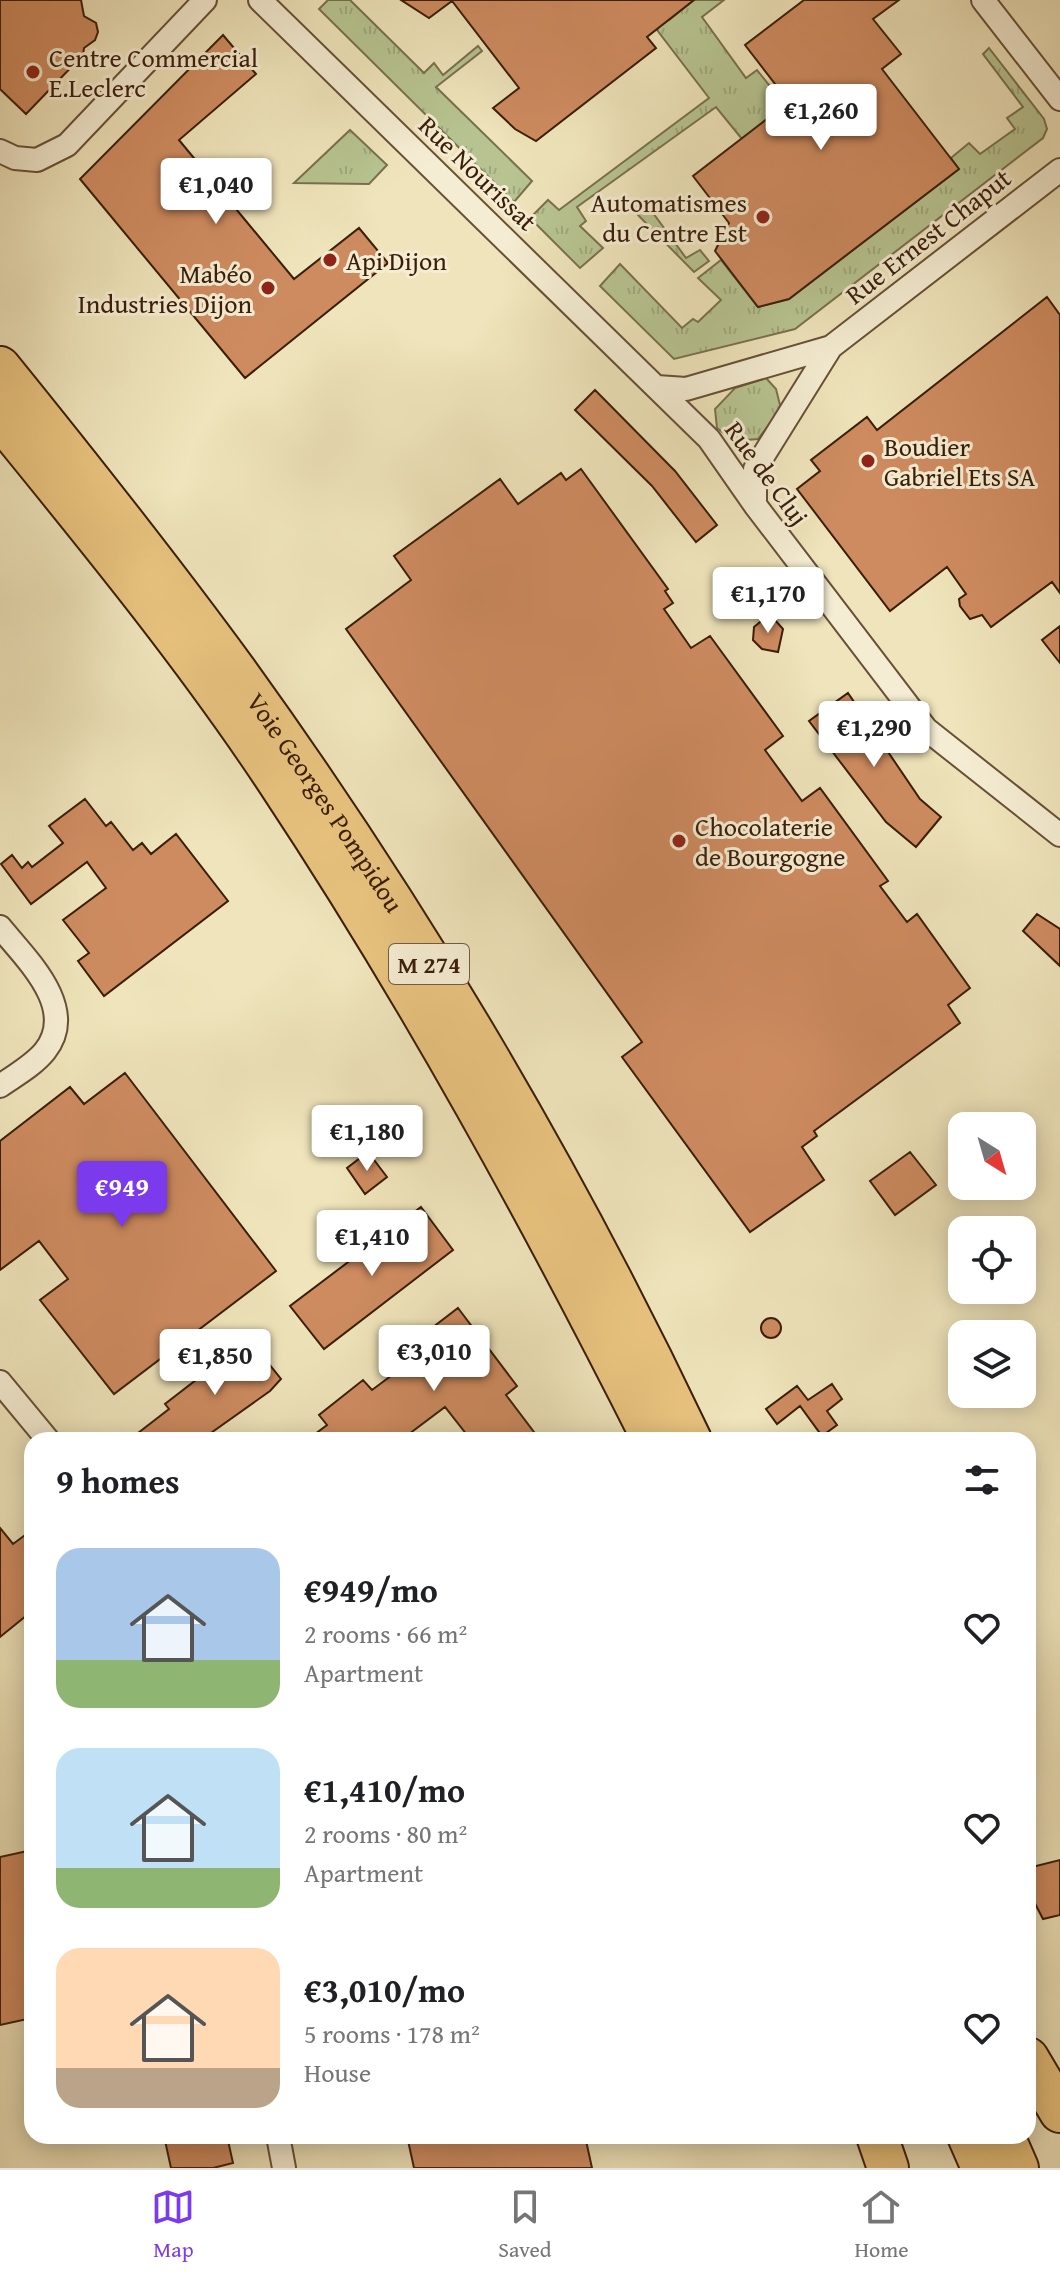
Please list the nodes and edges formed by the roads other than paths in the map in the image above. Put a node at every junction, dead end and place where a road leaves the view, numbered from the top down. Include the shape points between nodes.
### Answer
1 (205, 0) edge
2 (260, 0) edge
3 (983, 0) edge
4 (1060, 99) edge
5 (0, 151) edge
6 (1060, 170) edge
7 (0, 336) edge
8 (831, 347) junction
9 (0, 367) edge
10 (657, 387) junction
11 (0, 418) edge
12 (755, 505) junction
13 (132, 532) junction
14 (1060, 835) edge
15 (0, 927) edge
16 (0, 1086) edge
17 (532, 1209) junction
18 (0, 1382) edge
19 (41, 1432) edge
20 (625, 1432) edge
21 (677, 1432) edge
22 (678, 1432) edge
23 (1036, 2072) edge
24 (1060, 2112) edge
25 (280, 2144) edge
26 (880, 2144) edge
27 (972, 2144) edge
28 (1008, 2144) edge
29 (284, 2168) edge
30 (888, 2168) edge
31 (982, 2168) edge
32 (1018, 2168) edge

1 - 5 street via 67,145 37,160
2 - 10 street, Rue Nourissat
3 - 4 street
6 - 8 street, Rue Ernest Chaput
7 - 13 highway
8 - 10 street, Rue Ernest Chaput via 686,389
8 - 12 street, Rue Ernest Chaput via 755,469
9 - 13 highway, Voie Georges Pompidou / M 274
10 - 12 street, Rue de Cluj via 709,439
11 - 17 highway, Voie Georges Pompidou / M 274 via 277,780 411,992
12 - 14 street, Rue de Cluj via 926,729
13 - 22 highway, Voie Georges Pompidou / M 274 via 309,776 462,1017 536,1141
15 - 16 street via 47,985 58,1023 45,1051
17 - 20 highway via 549,1268
17 - 21 highway, Voie Georges Pompidou / M 274
18 - 19 street
23 - 24 highway
25 - 29 street
26 - 30 highway
27 - 31 highway
28 - 32 highway

